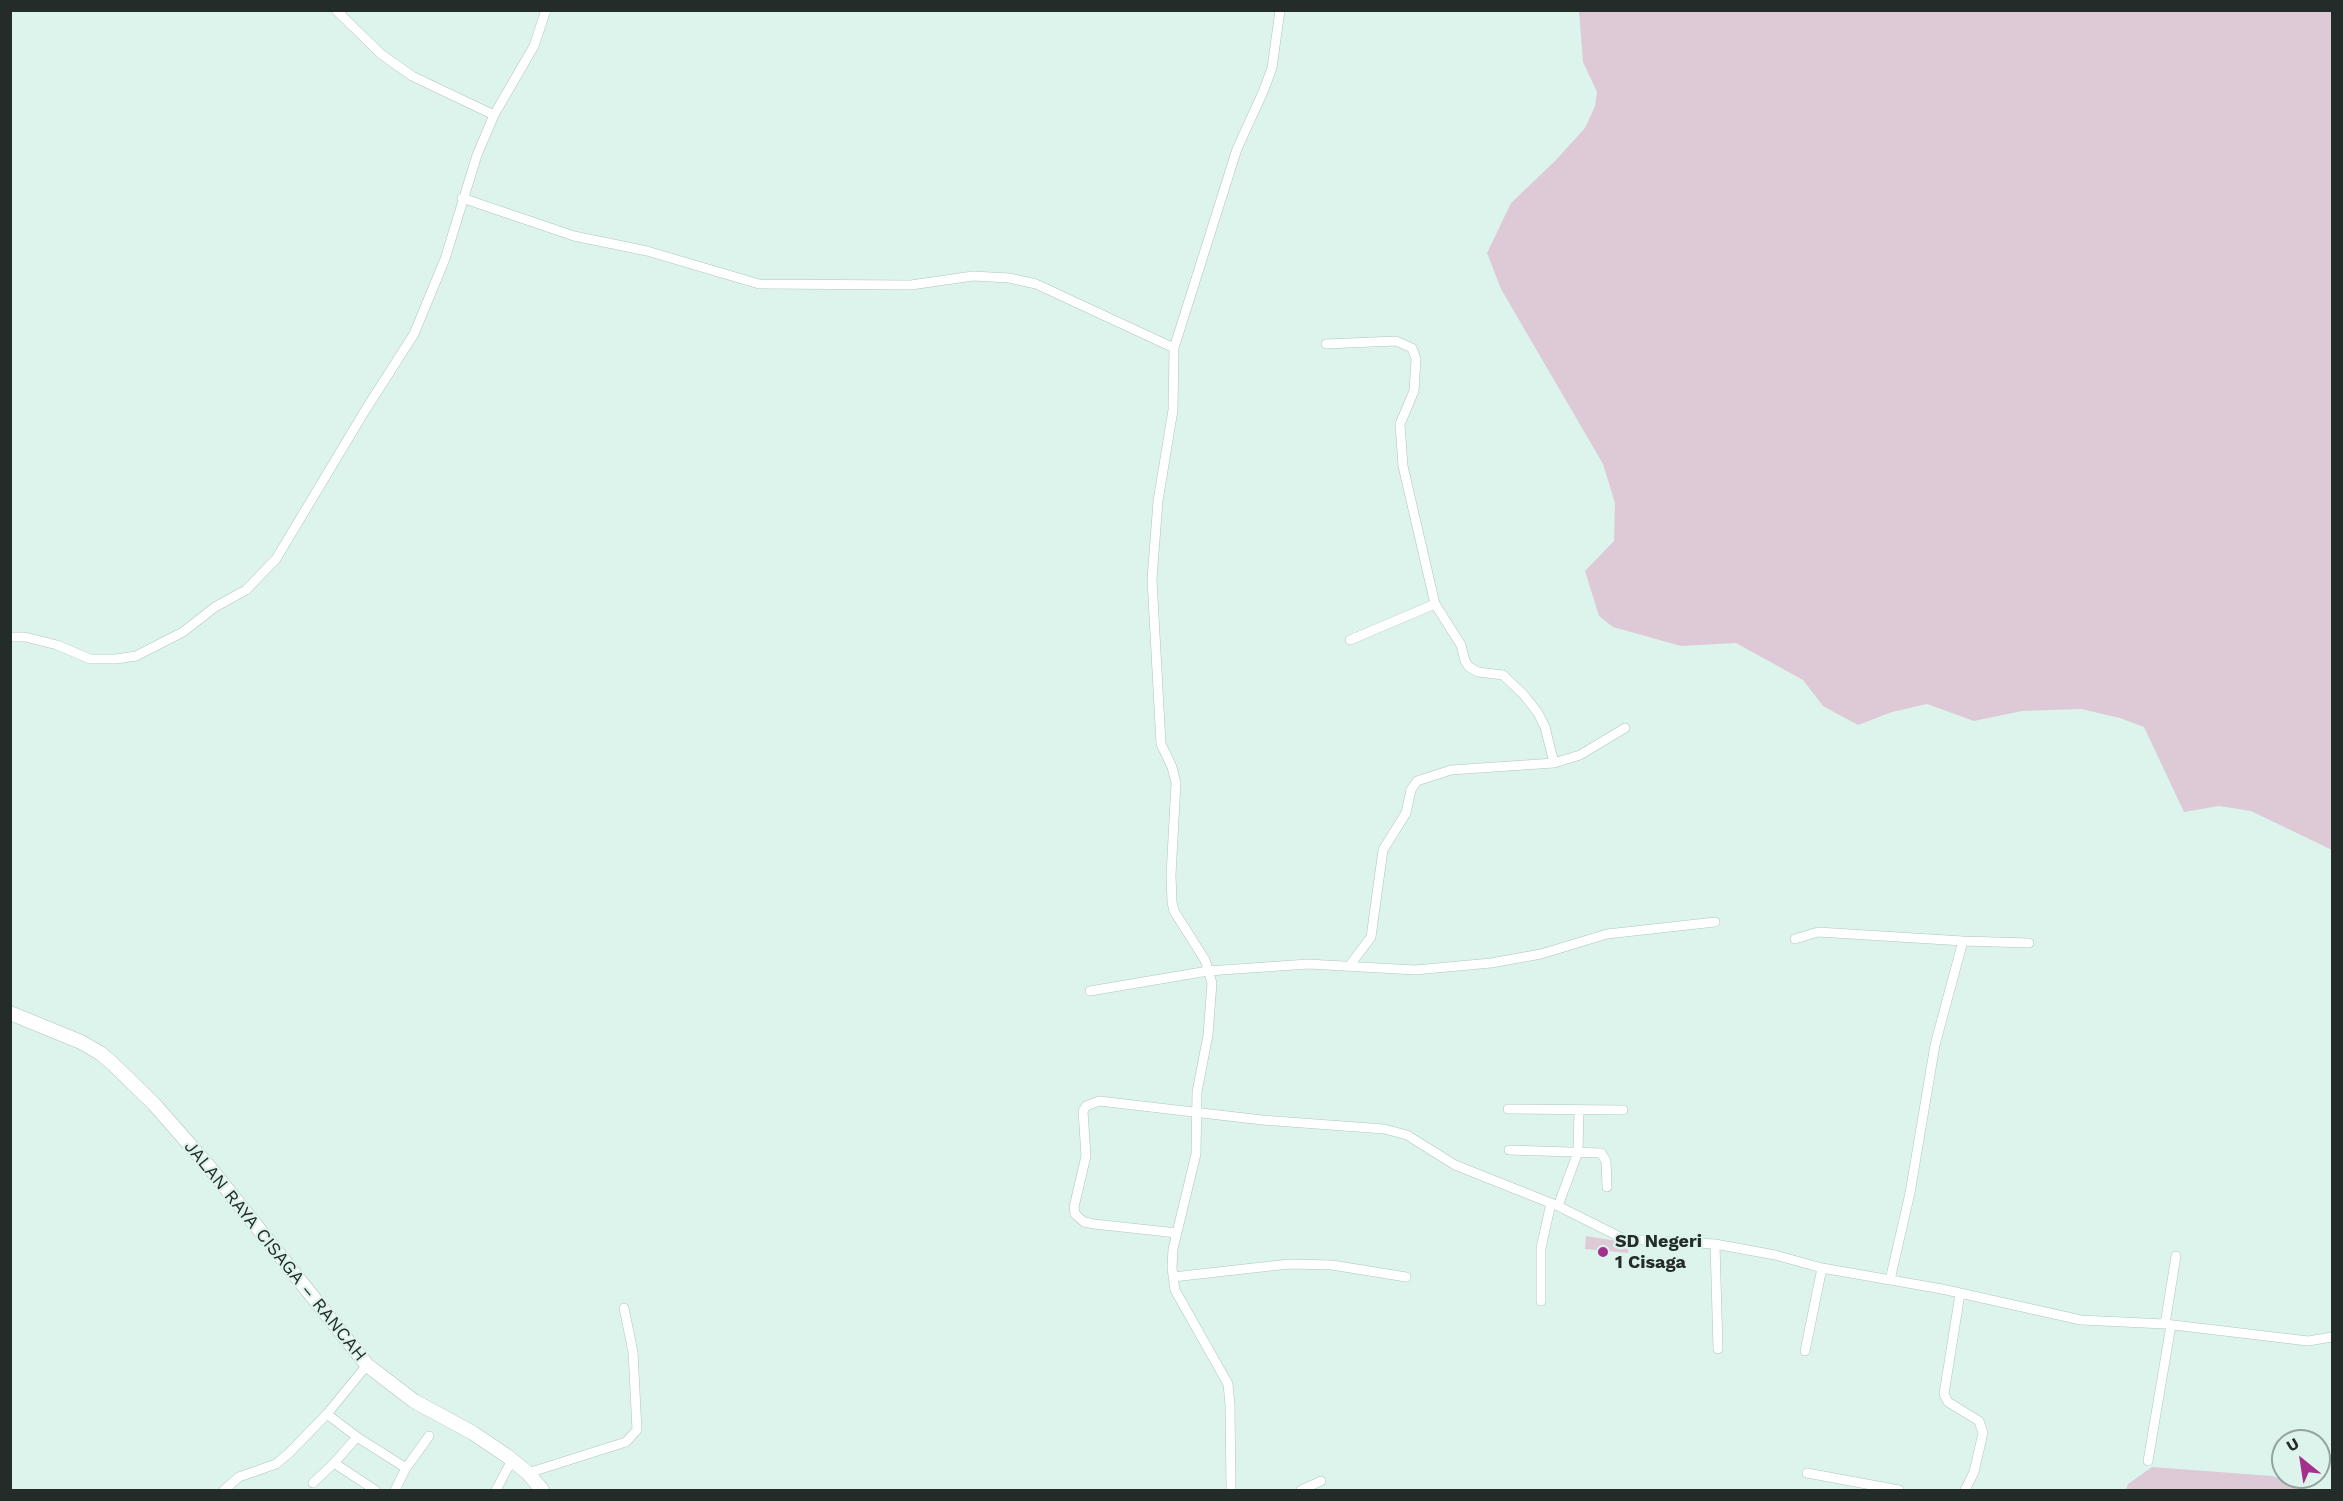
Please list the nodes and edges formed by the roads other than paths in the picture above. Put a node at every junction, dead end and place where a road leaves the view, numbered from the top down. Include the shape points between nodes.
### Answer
1 (336, 10) edge
2 (546, 10) edge
3 (1280, 10) edge
4 (494, 115) junction
5 (462, 198) junction
6 (1326, 344) dead end
7 (1174, 348) junction
8 (1435, 604) junction
9 (10, 637) edge
10 (1350, 640) dead end
11 (1624, 728) dead end
12 (1554, 763) junction
13 (1715, 922) dead end
14 (1795, 939) dead end
15 (1963, 941) junction
16 (2029, 943) dead end
17 (1350, 965) junction
18 (1208, 971) junction
19 (1090, 991) dead end
20 (10, 1013) edge
21 (1508, 1109) dead end
22 (1579, 1110) junction
23 (1623, 1110) dead end
24 (1196, 1113) junction
25 (1509, 1150) dead end
26 (1578, 1152) junction
27 (1607, 1187) dead end
28 (1554, 1204) junction
29 (1177, 1233) junction
30 (1715, 1244) junction
31 (2176, 1256) dead end
32 (1822, 1268) junction
33 (1173, 1277) junction
34 (1406, 1277) dead end
35 (1890, 1280) junction
36 (1960, 1294) junction
37 (1540, 1301) dead end
38 (624, 1308) dead end
39 (2168, 1324) junction
40 (2332, 1337) edge
41 (1718, 1349) dead end
42 (1805, 1351) dead end
43 (367, 1365) junction
44 (327, 1414) junction
45 (429, 1436) dead end
46 (357, 1437) junction
47 (512, 1460) junction
48 (2148, 1461) dead end
49 (333, 1463) junction
50 (406, 1468) junction
51 (528, 1473) junction
52 (1807, 1473) dead end
53 (1321, 1481) dead end
54 (313, 1483) dead end
55 (224, 1491) edge
56 (375, 1491) edge
57 (394, 1491) edge
58 (496, 1491) edge
59 (542, 1491) edge
60 (1232, 1491) edge
61 (1301, 1491) edge
62 (1899, 1491) edge
63 (1965, 1491) edge

1 - 4 street via 381,54 412,76
2 - 4 street via 534,46
3 - 7 street via 1272,68 1237,149
4 - 5 street
5 - 7 street via 574,236 647,251 759,284 911,285 973,276 1008,278 1036,284
5 - 9 street via 445,259 414,334 276,559 246,590 215,607 183,632 136,656 90,659 57,645
6 - 8 street via 1396,341 1412,348 1416,359 1414,391 1400,424 1403,466
7 - 18 street via 1173,410 1158,501 1152,579 1161,744 1176,783 1172,902
8 - 10 street
8 - 12 street via 1461,645 1469,667 1503,675 1538,713
11 - 12 street via 1580,755
12 - 17 street via 1451,770 1417,781 1406,813 1383,850 1371,936
13 - 17 street via 1607,934 1541,954 1491,963 1415,970
14 - 15 street via 1818,932
15 - 16 street
15 - 35 street via 1935,1045 1910,1193
17 - 18 street
18 - 19 street
18 - 24 street via 1211,1007
20 - 43 main road, JALAN RAYA CISAGA – RANCAH via 100,1053 137,1087 211,1169
21 - 22 street
22 - 23 street
22 - 26 street
24 - 28 street via 1384,1129 1407,1135 1455,1165
24 - 29 street via 1196,1155
24 - 29 street via 1099,1101 1090,1103 1083,1111 1087,1147 1075,1214 1094,1224
25 - 26 street
26 - 27 street via 1603,1155
26 - 28 street
28 - 30 street via 1618,1238
28 - 37 street via 1542,1248
29 - 33 street
30 - 32 street
30 - 41 street
31 - 39 street
32 - 35 street
32 - 42 street
33 - 34 street via 1289,1264 1332,1265
33 - 60 street via 1175,1290 1228,1384
35 - 36 street
36 - 39 street via 2081,1320
36 - 63 street via 1944,1394 1948,1402 1979,1421 1983,1433
38 - 51 street via 633,1352 637,1430 626,1442
39 - 40 street via 2292,1340
39 - 48 street
43 - 44 street
43 - 47 main road, JALAN RAYA CISAGA – RANCAH via 414,1401 473,1433
44 - 46 street
44 - 55 street via 276,1464 239,1477
45 - 50 street
46 - 49 street
46 - 50 street
47 - 51 main road, JALAN RAYA CISAGA – RANCAH
47 - 58 street
49 - 54 street
49 - 56 street
50 - 57 street
51 - 59 main road, JALAN RAYA CISAGA – RANCAH
52 - 62 street
53 - 61 street

